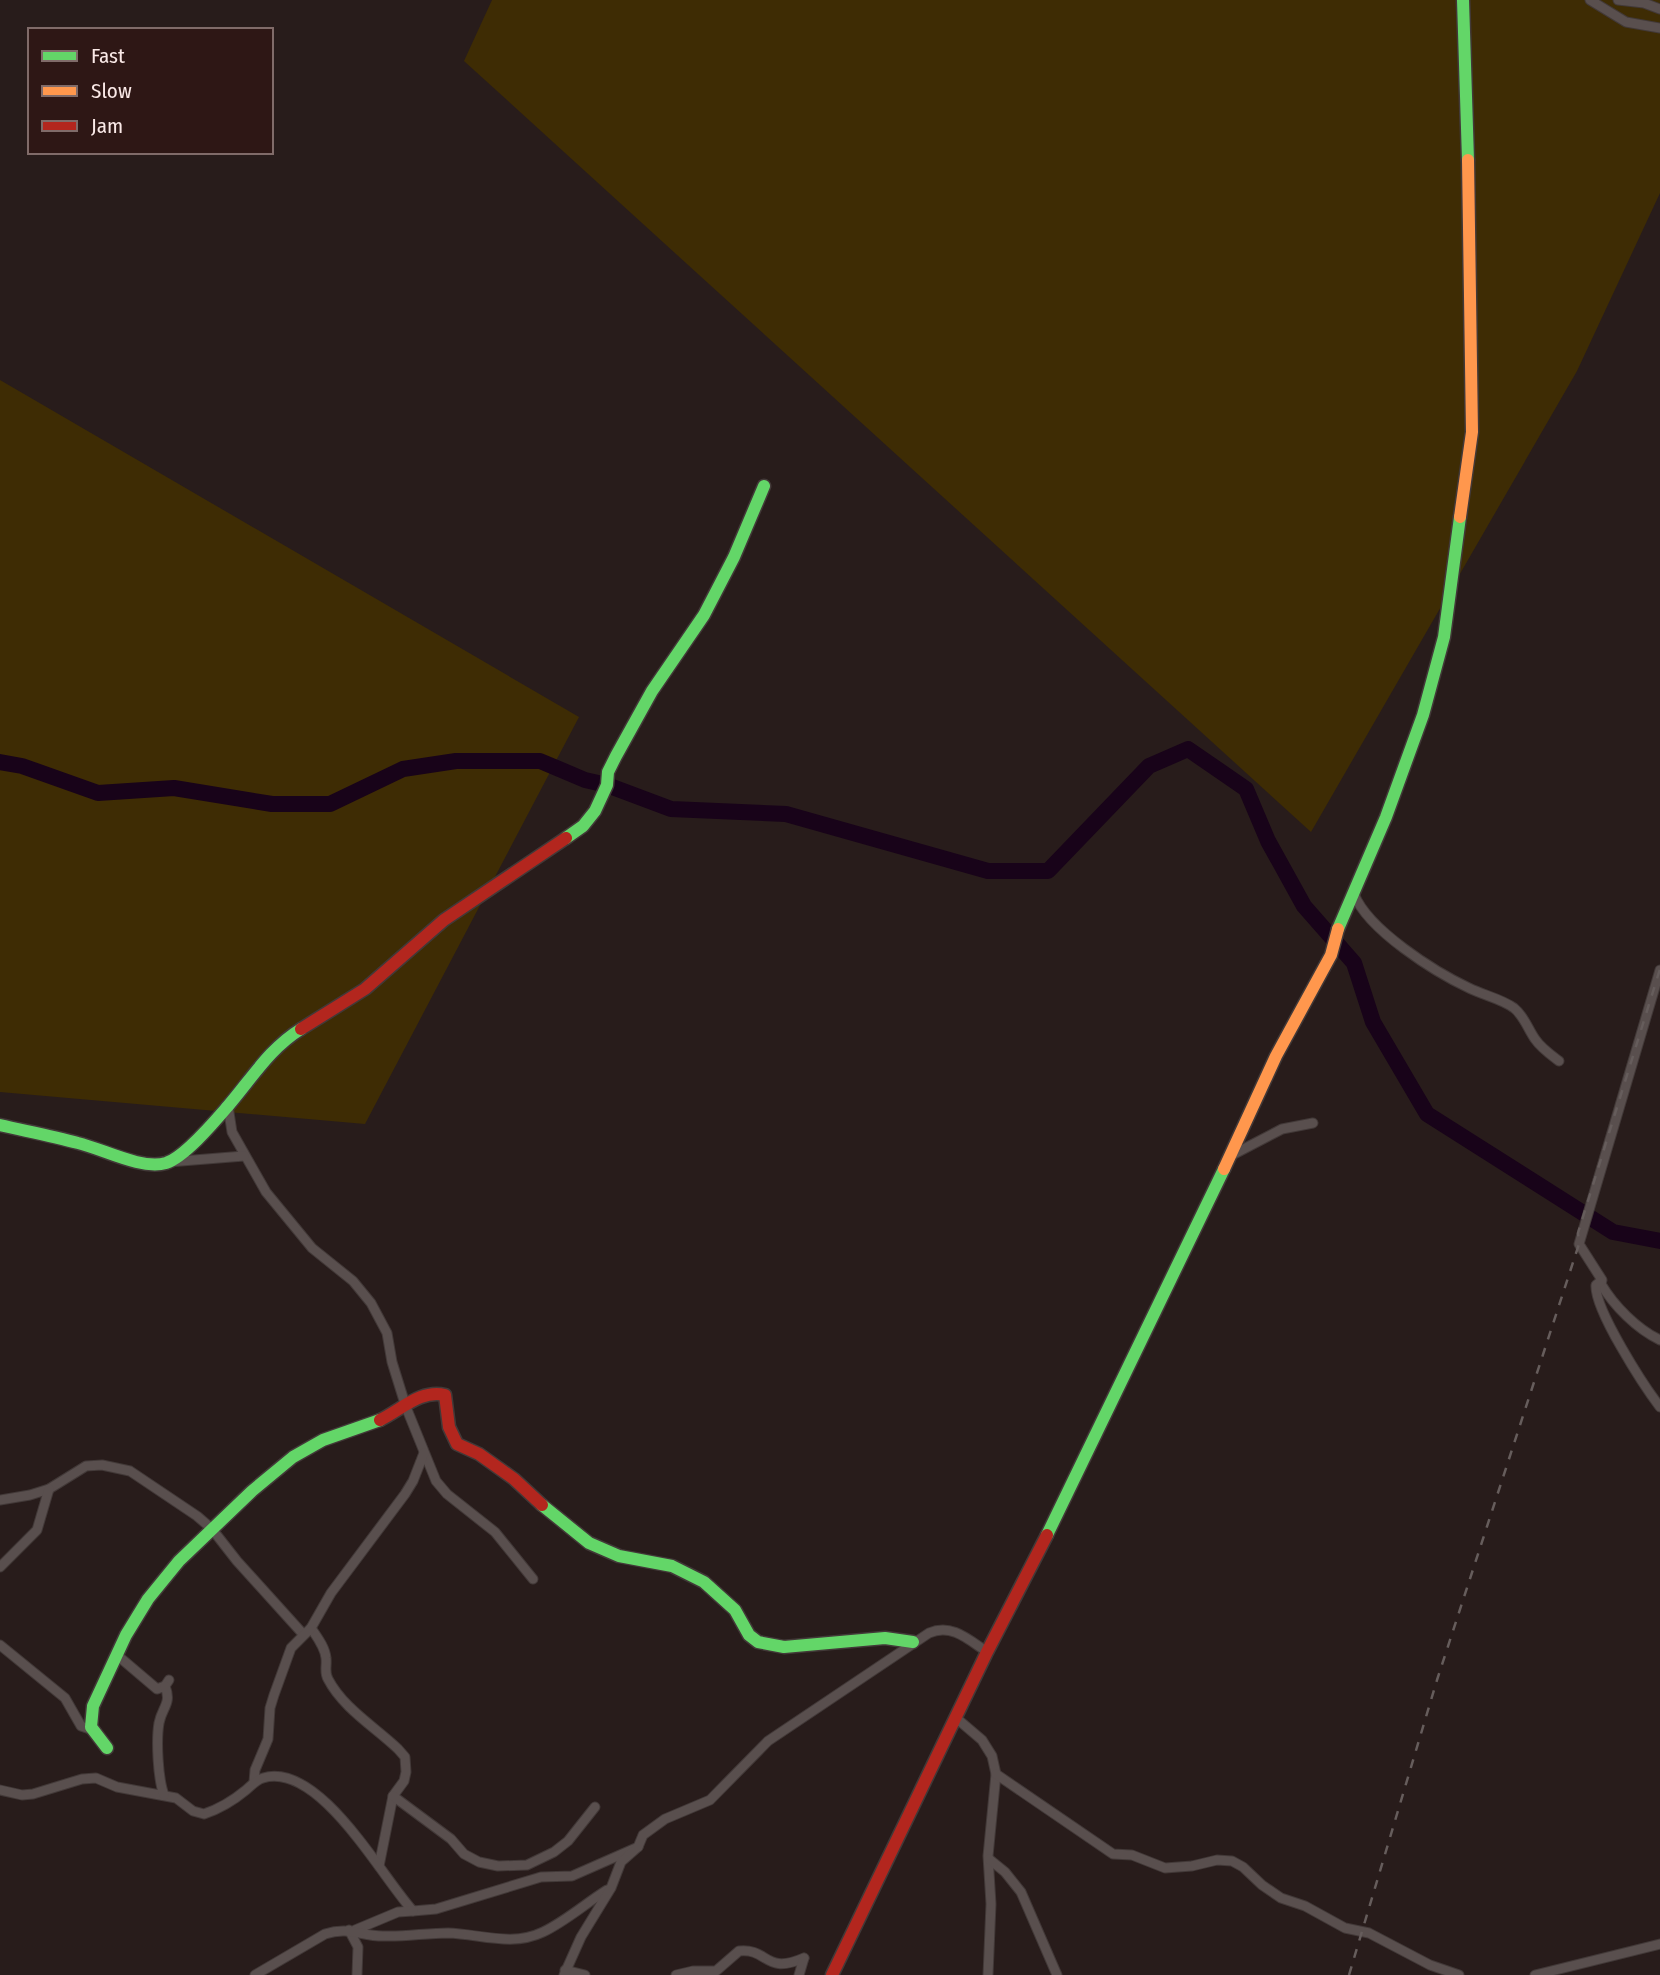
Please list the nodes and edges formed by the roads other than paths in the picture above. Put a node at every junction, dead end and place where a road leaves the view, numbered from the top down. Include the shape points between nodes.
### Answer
1 (1463, 0) edge
2 (1590, 0) edge
3 (1618, 0) edge
4 (1660, 9) edge
5 (1660, 28) edge
6 (764, 486) dead end
7 (1353, 892) junction
8 (1660, 970) edge
9 (1559, 1061) dead end
10 (228, 1105) junction
11 (1313, 1123) dead end
12 (0, 1125) edge
13 (244, 1156) junction
14 (166, 1163) junction
15 (1227, 1165) junction
16 (1602, 1280) junction
17 (1660, 1340) edge
18 (406, 1407) junction
19 (1660, 1407) edge
20 (424, 1453) junction
21 (49, 1489) junction
22 (0, 1500) edge
23 (212, 1529) junction
24 (0, 1567) edge
25 (533, 1579) dead end
26 (307, 1631) junction
27 (913, 1642) junction
28 (0, 1645) edge
29 (986, 1652) junction
30 (117, 1655) junction
31 (955, 1717) junction
32 (93, 1731) junction
33 (107, 1748) dead end
34 (996, 1774) junction
35 (254, 1782) junction
36 (0, 1790) edge
37 (164, 1796) junction
38 (393, 1796) junction
39 (595, 1807) dead end
40 (638, 1847) junction
41 (989, 1859) junction
42 (379, 1866) junction
43 (611, 1888) junction
44 (413, 1911) junction
45 (352, 1930) junction
46 (1660, 1944) edge
47 (565, 1973) edge
48 (255, 1975) edge
49 (357, 1975) edge
50 (585, 1975) edge
51 (676, 1975) edge
52 (799, 1975) edge
53 (832, 1975) edge
54 (988, 1975) edge
55 (1057, 1975) edge
56 (1459, 1975) edge
57 (1535, 1975) edge

1 - 7 main road via 1471,209 1472,432 1444,637 1415,738
2 - 5 street via 1626,22
3 - 4 street
6 - 10 main road via 704,615 652,691 615,756 595,811 583,826 444,920 365,989 283,1040
7 - 9 street via 1368,916 1420,960 1513,1008 1536,1041
7 - 15 main road via 1331,955 1276,1056
8 - 16 street via 1579,1244
10 - 13 street via 232,1132
10 - 14 main road via 184,1152
11 - 15 street via 1282,1129 1256,1141 1232,1155
12 - 14 main road via 144,1164
13 - 14 street
13 - 18 street via 266,1192 312,1248 353,1281 371,1303 387,1333
15 - 29 main road
16 - 17 street via 1608,1296 1622,1311
16 - 19 street via 1595,1293 1604,1313
18 - 20 street
18 - 23 main road via 303,1450 255,1487
18 - 27 main road via 421,1396 442,1392 457,1444 480,1454 514,1479 589,1543 619,1556 672,1566 705,1582 735,1610 758,1642 784,1647 885,1638
20 - 25 street via 447,1494 495,1532
20 - 26 street via 405,1494
21 - 22 street
21 - 23 street via 86,1466 122,1469
21 - 24 street via 37,1530
23 - 26 street via 237,1561
23 - 30 main road via 155,1588
26 - 35 street via 291,1648 274,1695 268,1739
26 - 38 street via 323,1649 331,1684 405,1757 404,1781
27 - 29 street via 947,1629
27 - 40 street via 768,1741 710,1800 666,1819 643,1835
28 - 32 street via 65,1698 79,1724
29 - 31 main road
30 - 32 main road via 95,1703 90,1720
30 - 37 street via 153,1687 167,1683 169,1699 159,1723 158,1770
31 - 34 street via 982,1740
31 - 53 main road
32 - 33 main road
34 - 41 street
34 - 56 street via 1113,1854 1132,1855 1165,1867 1232,1861 1281,1898
35 - 37 street via 233,1800 204,1814
35 - 42 street via 285,1776 305,1787 345,1821
36 - 37 street via 33,1794 91,1777
38 - 39 street via 464,1854 498,1866 527,1865 554,1852
38 - 42 street
40 - 43 street via 621,1862
40 - 44 street via 580,1873 541,1877 436,1909
41 - 54 street
41 - 55 street via 1021,1892
42 - 44 street
43 - 45 street via 543,1933 516,1940 445,1933 380,1936
43 - 47 street
44 - 45 street via 398,1912
45 - 48 street via 325,1934
45 - 49 street via 358,1947
46 - 57 street
47 - 50 street
51 - 52 street via 716,1971 732,1955 745,1950 778,1966 804,1958

